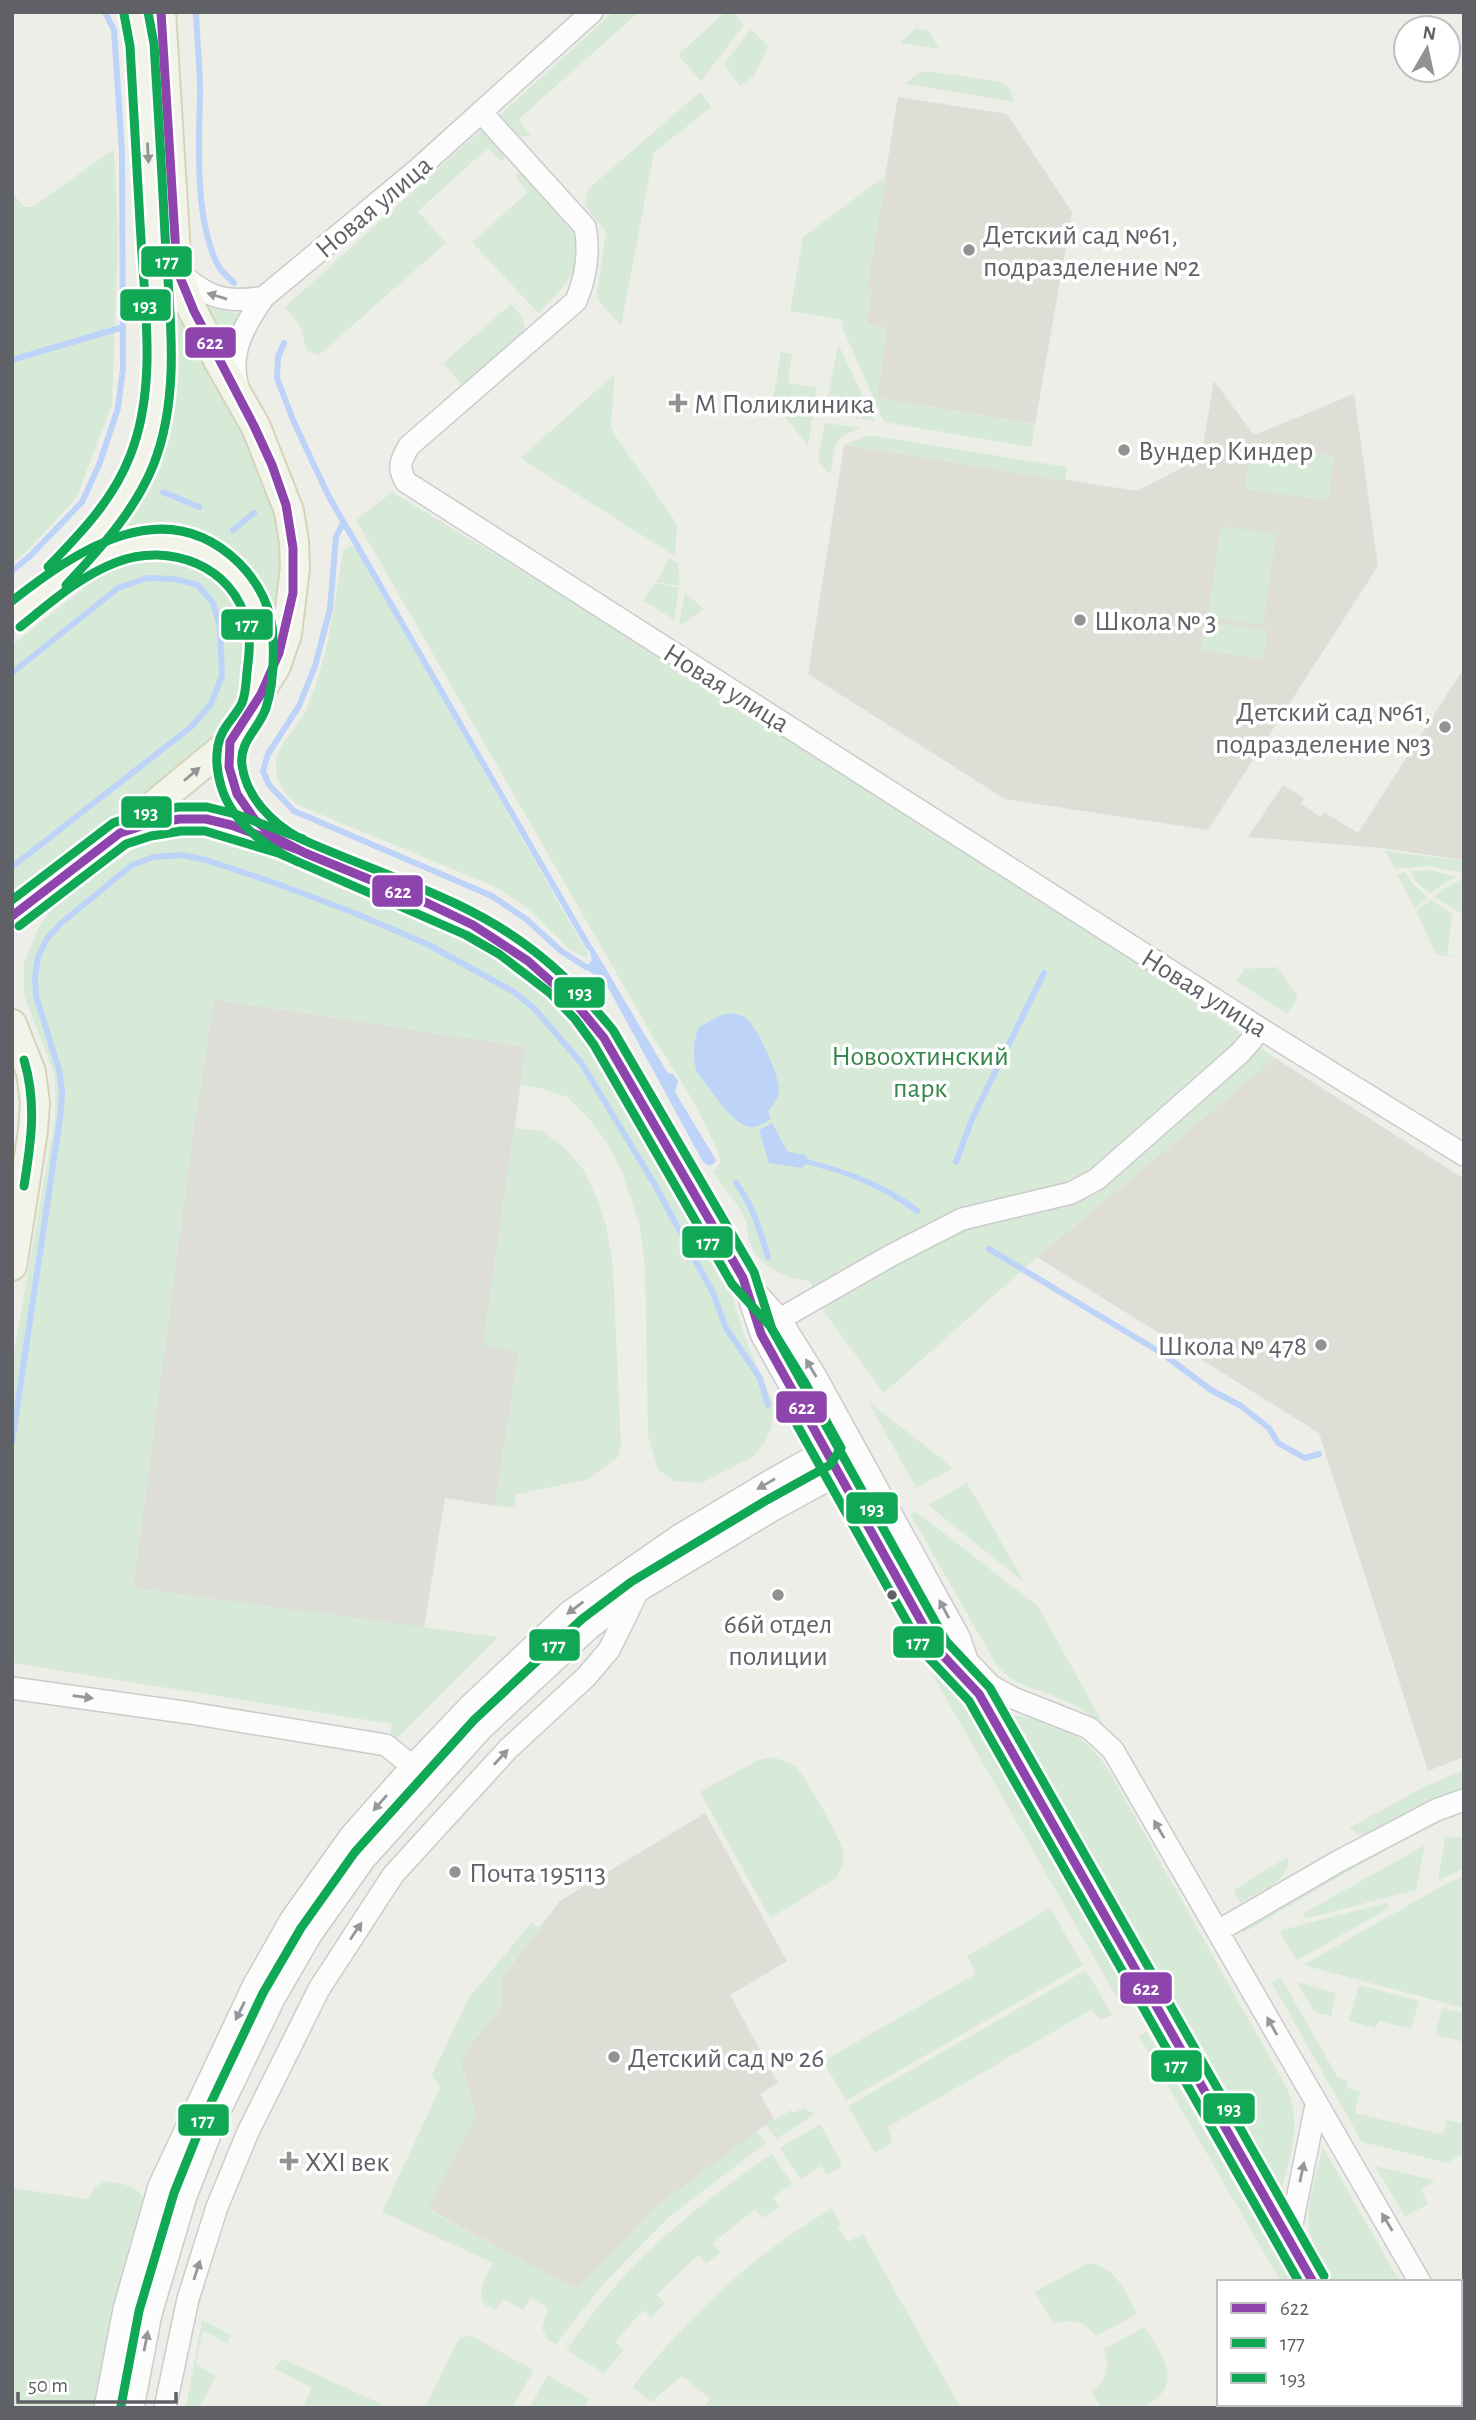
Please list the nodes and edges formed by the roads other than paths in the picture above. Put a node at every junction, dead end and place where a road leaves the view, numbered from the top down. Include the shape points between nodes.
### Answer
1 (136, 12) edge
2 (161, 12) edge
3 (592, 12) edge
4 (481, 112) junction
5 (177, 270) junction
6 (264, 297) junction
7 (240, 397) junction
8 (36, 597) junction
9 (12, 617) edge
10 (254, 706) junction
11 (229, 743) junction
12 (120, 833) junction
13 (282, 842) junction
14 (36, 898) junction
15 (12, 916) edge
16 (12, 939) edge
17 (12, 1024) edge
18 (1261, 1029) junction
19 (12, 1064) edge
20 (1464, 1155) edge
21 (12, 1184) edge
22 (12, 1266) edge
23 (743, 1278) junction
24 (780, 1319) junction
25 (855, 1449) junction
26 (825, 1450) junction
27 (839, 1474) junction
28 (637, 1592) junction
29 (967, 1661) junction
30 (12, 1688) edge
31 (979, 1694) junction
32 (412, 1766) junction
33 (1464, 1800) edge
34 (1218, 1931) junction
35 (1316, 2105) junction
36 (1289, 2239) junction
37 (1312, 2280) edge
38 (1419, 2280) edge
39 (105, 2408) edge
40 (134, 2408) edge
41 (165, 2408) edge

1 -> 8 main road via 142,45 157,298 152,419 129,489 104,528
2 - 5 main road
3 - 4 street, Новая улица
4 - 6 street, Новая улица
4 - 18 street, Новая улица via 585,227 584,282 576,301 409,446 400,472 406,482
6 -> 5 street via 222,299 207,294
5 - 7 main road via 194,314
6 - 7 street, Новая улица via 238,341 233,373
7 - 10 main road via 273,468 289,511 294,542 287,634
8 - 9 main road
8 - 10 main road via 89,560 125,544 155,541 189,546 214,558 236,576 256,612 261,632
10 - 11 main road
12 -> 11 main road
11 - 13 street via 234,788 245,809
12 - 13 street via 148,824 206,819
12 - 14 main road
13 - 23 street via 472,924 558,984 604,1038
14 - 15 main road
14 - 16 main road
17 - 22 main road via 31,1072 35,1102
18 - 20 street, Новая улица
18 - 24 street via 1240,1053 1097,1179 1071,1193 962,1219
19 - 21 main road via 21,1104
23 - 24 street
23 - 26 street via 761,1334
25 -> 24 street
25 - 26 street
25 - 27 street
29 -> 25 street via 959,1637
26 - 27 street
26 -> 32 street via 678,1536 570,1611
27 - 28 street
27 - 31 street via 936,1648
40 -> 28 street via 151,2314 186,2196 217,2117 274,1999 311,1935 365,1859 483,1728 589,1629
41 -> 28 street via 188,2299 216,2207 319,1989 393,1875 508,1749 609,1650
29 - 31 street
34 -> 29 street via 1113,1750 1089,1728 991,1686
30 -> 32 street via 386,1745
31 - 36 street
32 -> 39 street via 351,1836 291,1919 212,2069 159,2186 124,2309
33 - 34 street via 1339,1861
35 -> 34 street
36 -> 35 street
38 -> 35 street
36 - 37 street

